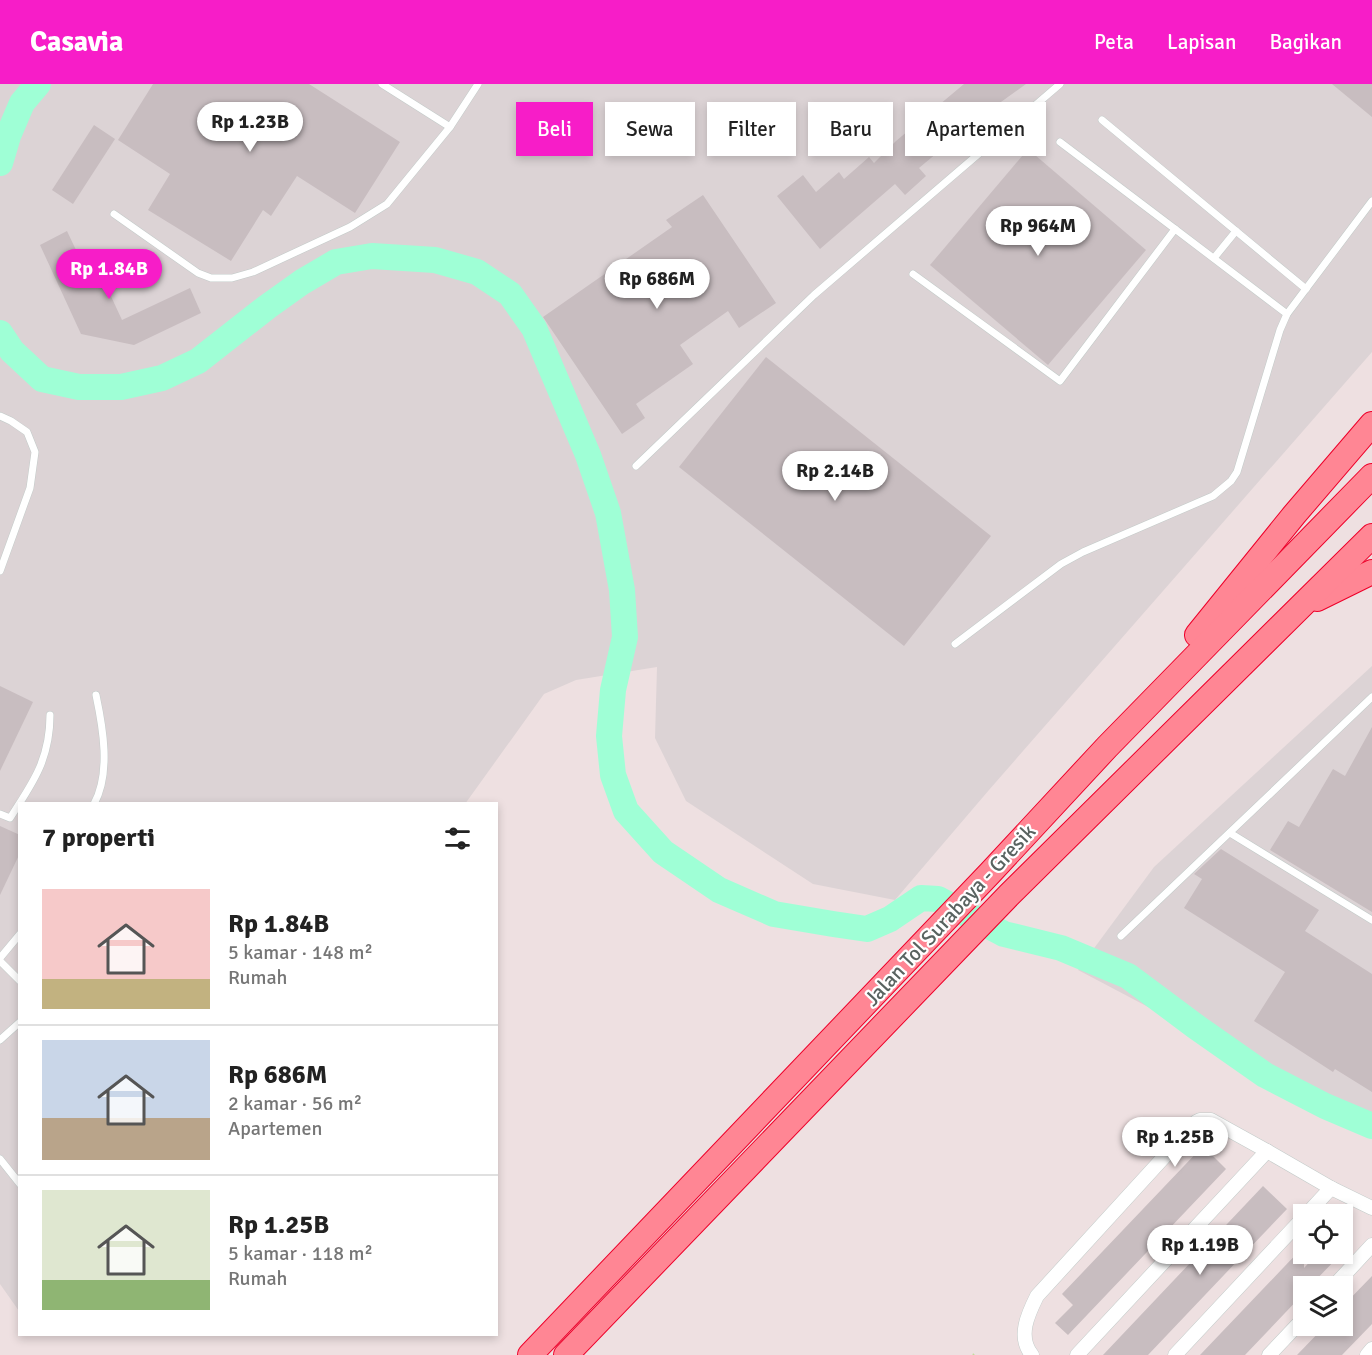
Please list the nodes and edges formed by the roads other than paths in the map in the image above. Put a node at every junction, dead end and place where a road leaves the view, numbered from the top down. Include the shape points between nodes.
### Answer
1 (382, 84) edge
2 (478, 84) edge
3 (1060, 84) edge
4 (1102, 120) dead end
5 (450, 127) junction
6 (1060, 142) dead end
7 (1372, 201) edge
8 (114, 214) dead end
9 (1175, 229) junction
10 (1236, 231) junction
11 (1214, 258) junction
12 (913, 274) dead end
13 (1306, 289) junction
14 (1287, 314) junction
15 (0, 416) edge
16 (1372, 424) edge
17 (636, 466) dead end
18 (1372, 476) edge
19 (1372, 536) edge
20 (0, 571) edge
21 (1372, 572) edge
22 (1301, 607) junction
23 (955, 644) dead end
24 (96, 695) dead end
25 (1372, 697) edge
26 (50, 716) dead end
27 (1107, 747) junction
28 (20, 802) edge
29 (95, 802) edge
30 (18, 805) edge
31 (0, 814) edge
32 (1230, 833) junction
33 (1372, 920) edge
34 (1121, 936) dead end
35 (18, 937) edge
36 (0, 960) edge
37 (18, 979) edge
38 (18, 1024) edge
39 (0, 1041) edge
40 (1267, 1151) junction
41 (0, 1160) edge
42 (18, 1182) edge
43 (1331, 1188) junction
44 (1316, 1204) edge
45 (1372, 1208) edge
46 (1293, 1228) edge
47 (1372, 1245) edge
48 (1343, 1276) edge
49 (1293, 1330) edge
50 (1372, 1349) edge
51 (530, 1355) edge
52 (566, 1355) edge
53 (1032, 1355) edge
54 (1077, 1355) edge
55 (1175, 1355) edge
56 (1269, 1355) edge
57 (1366, 1355) edge

1 - 5 lane
2 - 5 lane
3 - 17 lane via 814,295
4 - 10 lane
5 - 8 lane via 387,204 350,227 232,278 211,278 198,273
6 - 9 lane
7 - 13 lane
9 - 11 lane
9 - 12 lane via 1060,381
10 - 11 lane
10 - 13 lane
11 - 14 lane
13 - 14 lane
14 - 23 lane via 1231,481 1213,496 1061,564
15 - 20 lane via 27,432 35,452 30,488
16 - 27 highway via 1294,514
18 - 27 highway, Jalan Tol Surabaya - Gresik
19 - 22 highway, Jalan Tol Surabaya - Gresik
21 - 22 highway
22 - 52 highway, Jalan Tol Surabaya - Gresik via 951,954
24 - 29 lane via 104,777
25 - 32 lane
26 - 28 lane via 41,767
27 - 51 highway, Jalan Tol Surabaya - Gresik
30 - 31 lane via 10,818
32 - 33 lane
32 - 34 lane
35 - 36 lane
36 - 37 lane
38 - 39 lane
40 - 43 street
40 - 53 street via 1211,1120 1196,1122 1037,1296 1026,1317 1025,1343
40 - 54 street
41 - 42 lane
43 - 44 street
43 - 45 street
46 - 55 street
47 - 48 street
49 - 56 street
50 - 57 street

